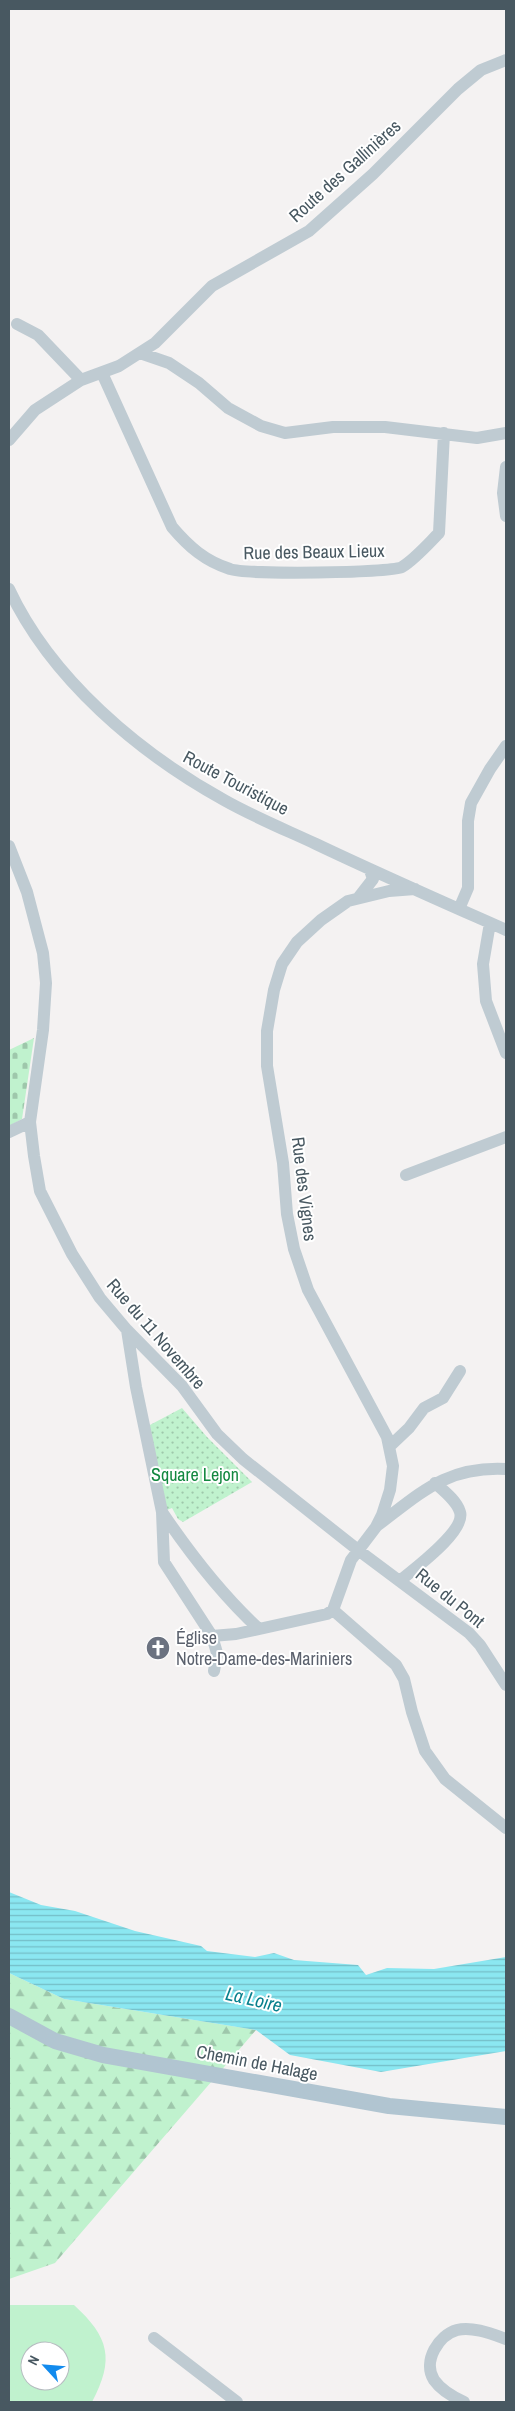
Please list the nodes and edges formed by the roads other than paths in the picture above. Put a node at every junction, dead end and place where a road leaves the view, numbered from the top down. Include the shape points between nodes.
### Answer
1 (506, 60) edge
2 (17, 324) dead end
3 (140, 353) junction
4 (102, 373) junction
5 (81, 380) junction
6 (444, 433) junction
7 (506, 433) edge
8 (9, 440) edge
9 (506, 467) edge
10 (506, 516) edge
11 (9, 589) edge
12 (506, 746) edge
13 (9, 846) edge
14 (370, 870) junction
15 (415, 889) junction
16 (359, 897) junction
17 (459, 909) junction
18 (490, 923) junction
19 (506, 930) edge
20 (506, 1052) edge
21 (30, 1122) junction
22 (9, 1132) edge
23 (506, 1137) edge
24 (406, 1175) dead end
25 (127, 1330) junction
26 (460, 1371) dead end
27 (389, 1447) junction
28 (506, 1469) edge
29 (435, 1483) junction
30 (162, 1512) junction
31 (376, 1527) junction
32 (358, 1550) junction
33 (401, 1580) junction
34 (333, 1610) junction
35 (259, 1629) junction
36 (212, 1636) junction
37 (214, 1671) dead end
38 (506, 1685) edge
39 (506, 1828) edge
40 (9, 2016) edge
41 (506, 2117) edge
42 (154, 2338) dead end
43 (506, 2339) edge
44 (237, 2402) edge
45 (464, 2402) edge

1 - 3 street, Route des Gallinières via 481,70 458,89 309,232 212,286 155,343
2 - 5 street via 38,336
3 - 4 street, Route des Gallinières
3 - 6 street via 169,363 228,408 261,426 285,433 333,427 385,427
4 - 5 street, Route des Gallinières
4 - 6 street, Rue des Beaux Lieux via 172,527 206,560 232,570 307,573 401,568 439,533
5 - 8 street, Route des Gallinières via 35,410
6 - 7 street via 477,438
9 - 10 street
11 - 14 street, Route Touristique via 41,643 78,688 121,730 160,761 225,801
12 - 17 street via 472,803 468,821 468,888
13 - 21 street, Rue du 11 Novembre via 27,892 43,953 46,983
14 - 15 street, Route Touristique
14 - 16 street via 373,879
15 - 16 street, Rue des Vignes via 389,890
15 - 17 street, Route Touristique
16 - 27 street, Rue des Vignes via 321,920 297,942 282,964 267,1031 267,1066 294,1249 308,1290 361,1386
17 - 18 street, Route Touristique
18 - 19 street, Route Touristique
18 - 20 street via 484,964 486,1001
21 - 22 street
21 - 25 street, Rue du 11 Novembre via 40,1191 72,1254 100,1298
23 - 24 street
25 - 30 street
25 - 32 street, Rue du 11 Novembre via 182,1386 223,1440
26 - 27 street via 443,1398 424,1408
27 - 31 street, Rue des Vignes via 393,1466 390,1490
28 - 29 street via 467,1471
29 - 31 street
29 - 33 street via 457,1505 460,1522 452,1534
30 - 35 street via 204,1571
30 - 36 street via 164,1562
31 - 32 street, Rue des Vignes
32 - 33 street, Rue du Pont
32 - 34 street, Rue des Vignes via 351,1560
33 - 38 street, Rue du Pont via 469,1633
34 - 35 street
34 - 39 street via 396,1665 404,1679 425,1751 445,1779
35 - 36 street
36 - 37 street via 218,1653
40 - 41 main road, Chemin de Halage via 55,2041 103,2055 389,2106
42 - 44 street
43 - 45 street via 458,2330 448,2334 436,2346 430,2364 433,2379 448,2394

